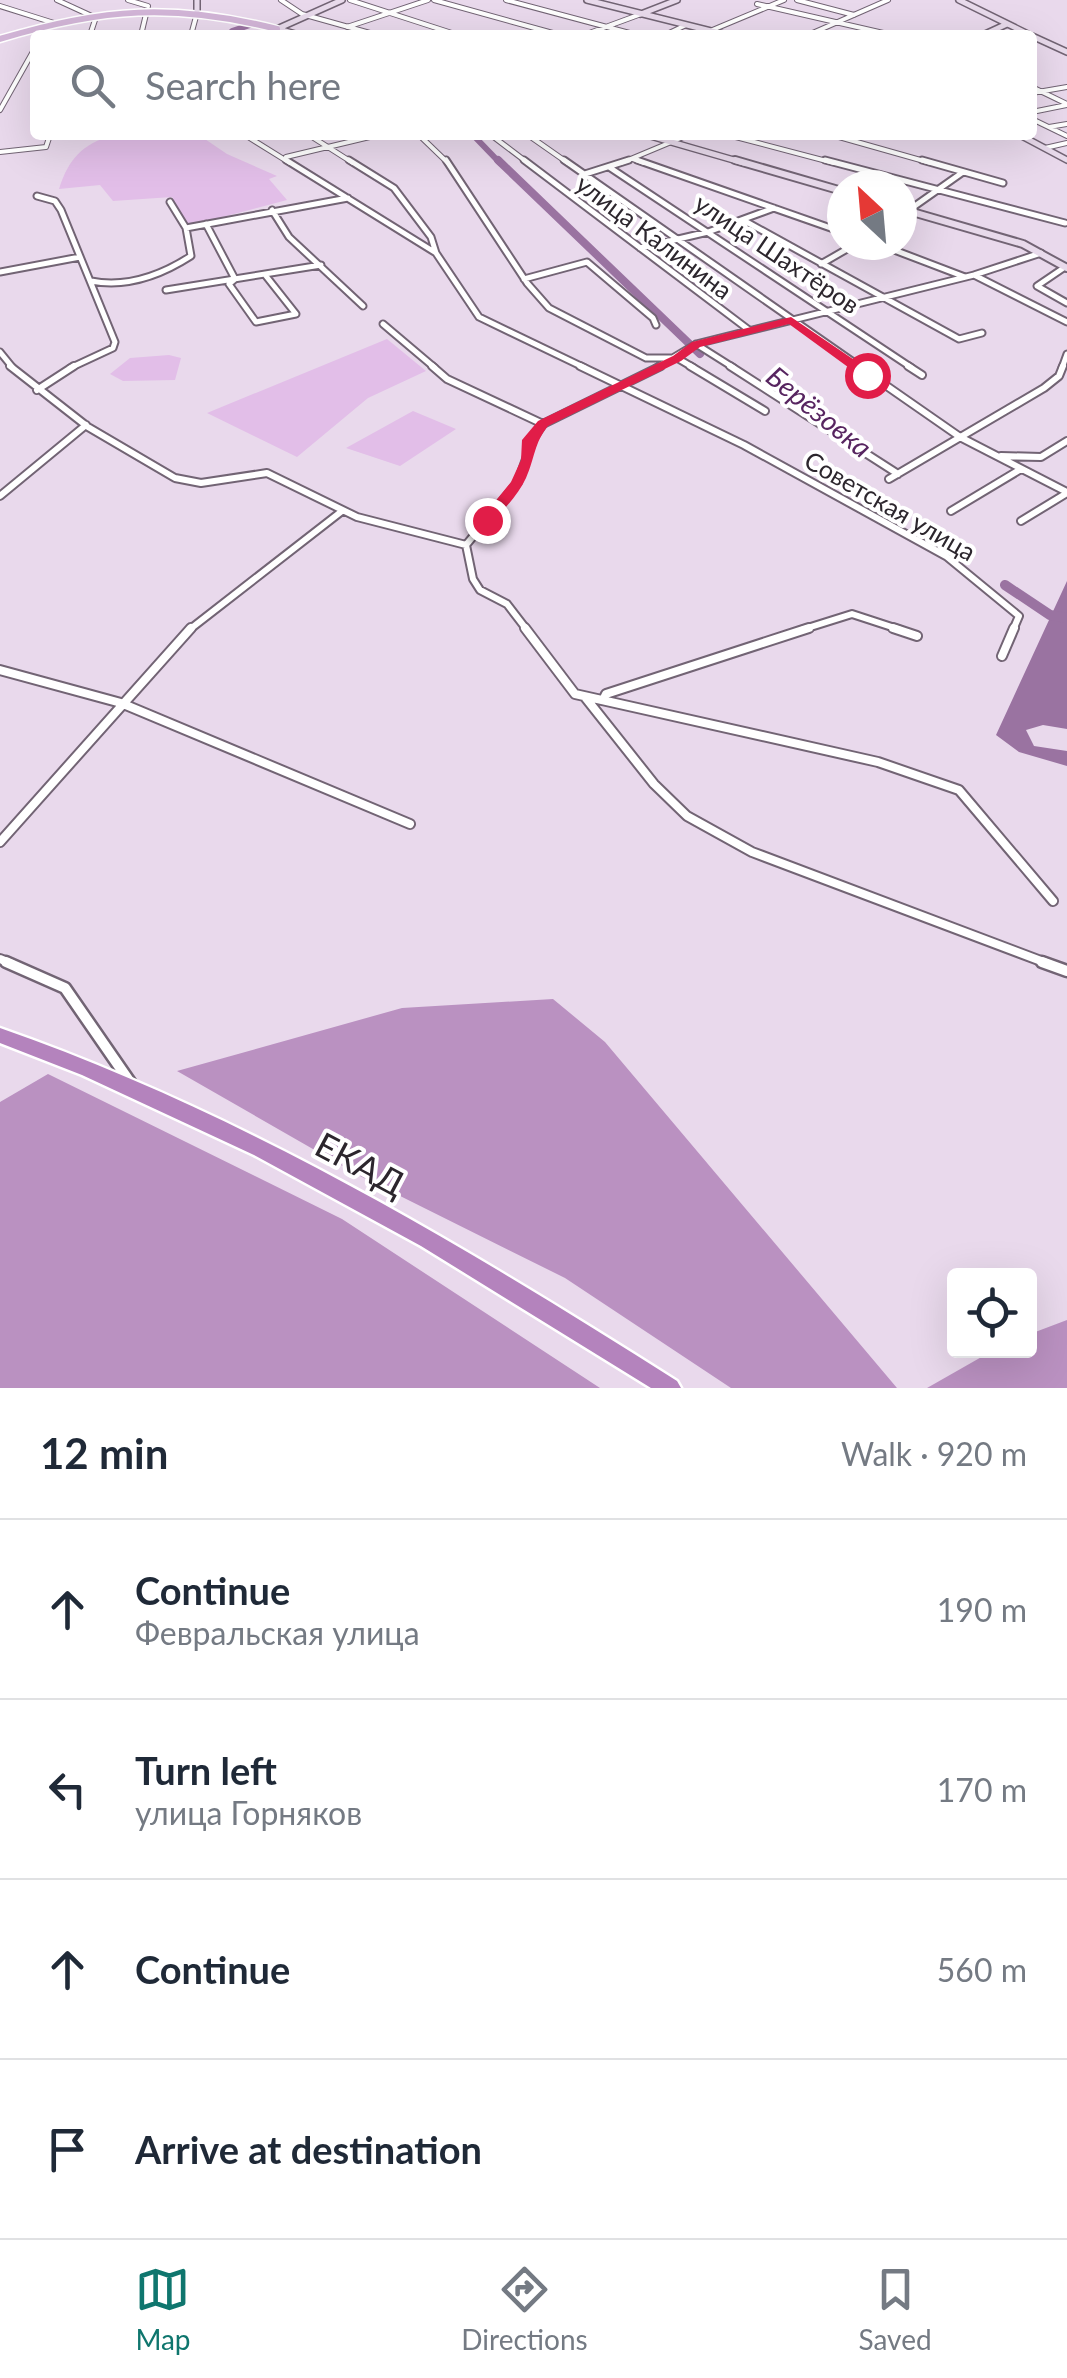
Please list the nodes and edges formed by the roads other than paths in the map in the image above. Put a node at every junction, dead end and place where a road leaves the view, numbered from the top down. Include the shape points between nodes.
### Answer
1 (56, 0) edge
2 (128, 0) edge
3 (196, 0) edge
4 (281, 0) edge
5 (346, 0) edge
6 (431, 0) edge
7 (506, 0) edge
8 (587, 0) edge
9 (677, 0) edge
10 (784, 0) edge
11 (797, 0) edge
12 (888, 0) edge
13 (959, 0) edge
14 (756, 4) dead end
15 (0, 6) edge
16 (768, 6) junction
17 (197, 13) junction
18 (388, 13) junction
19 (147, 14) junction
20 (641, 14) junction
21 (854, 15) junction
22 (95, 17) junction
23 (311, 17) junction
24 (838, 22) junction
25 (51, 24) junction
26 (1007, 24) junction
27 (686, 25) junction
28 (347, 27) junction
29 (606, 27) junction
30 (276, 29) junction
31 (30, 30) edge
32 (31, 30) edge
33 (46, 30) edge
34 (91, 30) edge
35 (142, 30) edge
36 (192, 30) edge
37 (280, 30) edge
38 (358, 30) edge
39 (442, 30) edge
40 (544, 30) edge
41 (598, 30) edge
42 (618, 30) edge
43 (676, 30) edge
44 (706, 30) edge
45 (712, 30) edge
46 (820, 30) edge
47 (871, 30) edge
48 (994, 30) edge
49 (1019, 30) edge
50 (0, 39) edge
51 (1037, 39) edge
52 (1067, 52) edge
53 (30, 57) edge
54 (1067, 87) edge
55 (1037, 91) edge
56 (1041, 92) junction
57 (1067, 104) edge
58 (0, 110) edge
59 (1037, 113) edge
60 (1037, 119) edge
61 (1067, 124) edge
62 (1049, 127) junction
63 (48, 140) edge
64 (254, 140) edge
65 (318, 140) edge
66 (356, 140) edge
67 (424, 140) edge
68 (498, 140) edge
69 (535, 140) edge
70 (663, 140) edge
71 (675, 140) edge
72 (747, 140) edge
73 (850, 140) edge
74 (1029, 140) edge
75 (1067, 140) edge
76 (670, 142) junction
77 (329, 146) junction
78 (1044, 148) junction
79 (0, 152) edge
80 (286, 158) junction
81 (633, 159) junction
82 (1067, 160) edge
83 (610, 167) junction
84 (963, 172) junction
85 (585, 174) junction
86 (1002, 183) dead end
87 (827, 188) edge
88 (939, 192) junction
89 (37, 196) dead end
90 (348, 198) junction
91 (170, 202) dead end
92 (917, 204) edge
93 (774, 208) junction
94 (272, 210) junction
95 (917, 215) edge
96 (743, 220) junction
97 (1065, 222) edge
98 (206, 224) junction
99 (827, 227) edge
100 (186, 228) junction
101 (708, 232) junction
102 (678, 239) junction
103 (640, 248) junction
104 (436, 253) junction
105 (1040, 253) junction
106 (80, 257) junction
107 (917, 258) edge
108 (829, 260) edge
109 (822, 264) junction
110 (321, 265) junction
111 (1066, 267) edge
112 (0, 272) edge
113 (266, 276) junction
114 (970, 276) junction
115 (236, 279) junction
116 (524, 279) junction
117 (91, 281) junction
118 (166, 290) dead end
119 (883, 298) junction
120 (1067, 303) edge
121 (364, 306) dead end
122 (828, 312) junction
123 (791, 320) junction
124 (1067, 322) edge
125 (383, 324) dead end
126 (656, 325) dead end
127 (748, 330) junction
128 (982, 333) dead end
129 (696, 344) junction
130 (0, 352) edge
131 (1067, 354) edge
132 (677, 358) junction
133 (922, 375) dead end
134 (618, 384) junction
135 (36, 390) junction
136 (764, 411) dead end
137 (543, 424) junction
138 (86, 425) junction
139 (960, 437) junction
140 (1067, 441) edge
141 (997, 456) junction
142 (1021, 469) junction
143 (898, 474) junction
144 (889, 479) dead end
145 (1067, 492) edge
146 (0, 496) edge
147 (342, 511) junction
148 (951, 511) dead end
149 (1021, 521) dead end
150 (466, 545) junction
151 (917, 636) dead end
152 (1002, 656) dead end
153 (0, 670) edge
154 (585, 697) junction
155 (603, 700) junction
156 (121, 703) junction
157 (410, 824) dead end
158 (0, 842) edge
159 (1053, 902) dead end
160 (0, 959) edge
161 (1067, 971) edge
162 (0, 1035) edge
163 (138, 1092) junction
164 (670, 1388) edge

1 - 22 street
2 - 19 street via 148,6
3 - 17 main road
4 - 23 street
5 - 18 street
5 - 23 main road
6 - 18 street
6 - 40 street
7 - 29 street
8 - 20 main road
9 - 20 main road
10 - 16 street
11 - 21 street
12 - 21 street
13 - 26 main road
14 - 16 street
15 - 25 street
16 - 24 street
16 - 45 street
17 - 19 main road
17 - 30 main road
17 - 36 street
18 - 28 street
18 - 39 street
19 - 22 main road
19 - 35 street
20 - 27 main road
20 - 29 street
21 - 24 street
22 - 25 main road
22 - 34 street
23 - 28 street
23 - 30 main road
24 - 46 street
24 - 47 street
25 - 32 main road
25 - 33 street
26 - 48 main road
26 - 49 main road
27 - 43 street
27 - 44 main road
28 - 38 street
29 - 41 street
29 - 42 street
30 - 37 main road
31 - 50 main road
51 - 52 main road
53 - 58 street
54 - 56 street
55 - 56 street
56 - 57 street
57 - 59 street
60 - 62 street
61 - 62 street
62 - 75 street
63 - 79 street via 46,147
64 - 80 street
65 - 77 street, Советская улица
66 - 77 street
67 - 116 street via 448,162
68 - 103 street, улица Калинина
69 - 85 street
70 - 76 main road
71 - 76 street
72 - 88 street
73 - 84 street
74 - 78 main road
75 - 78 street
76 - 81 street
76 - 87 main road
77 - 80 street
77 - 104 street, Советская улица via 394,188
78 - 82 main road
80 - 90 street
81 - 83 street
81 - 93 street
83 - 85 street
83 - 101 street, улица Шахтёров
84 - 86 street
84 - 88 street
85 - 102 street
88 - 92 street
88 - 97 street
89 - 106 street via 55,200
90 - 94 street
90 - 104 street
91 - 100 street
93 - 96 street
93 - 99 street
94 - 98 street
94 - 110 street via 289,237
95 - 105 main road
96 - 101 street
96 - 109 street
98 - 100 street
98 - 115 street
100 - 117 street via 186,260 135,282
101 - 102 street
101 - 122 street, улица Шахтёров
102 - 103 street
102 - 123 street
103 - 127 street, улица Калинина
104 - 134 street, Советская улица via 479,317
105 - 111 main road
105 - 114 street
106 - 112 street
106 - 117 street
107 - 114 street
108 - 109 street
109 - 119 street
110 - 113 street
110 - 121 street
111 - 120 street via 1037,286
113 - 115 street
113 - 115 street via 296,314 256,322 229,284
114 - 119 street
114 - 124 street
115 - 118 street
116 - 126 street via 587,262
116 - 132 street via 550,308 580,326 646,358
117 - 135 street via 113,348
119 - 122 street
119 - 128 street via 959,339
122 - 123 street
122 - 133 street, улица Шахтёров
123 - 127 street
123 - 139 street
125 - 137 street via 447,379
127 - 129 street
129 - 132 street
129 - 143 street
130 - 135 street
131 - 139 street via 1059,376 1044,388
132 - 134 street
132 - 136 street
134 - 137 street
134 - 152 street, Советская улица via 946,556 1019,616
135 - 138 street
137 - 150 street via 528,440 517,483
138 - 146 street
138 - 147 street via 190,483 267,473
139 - 141 street
139 - 143 street
140 - 141 street via 1041,457
141 - 142 street
142 - 145 street
142 - 148 street
143 - 144 street
145 - 149 street
147 - 150 street
147 - 156 street via 191,628
150 - 154 street via 480,590 507,604 567,688
151 - 155 street via 852,614
153 - 156 street
154 - 155 street
154 - 161 street via 687,816 752,852
155 - 159 street via 943,782 959,790
156 - 157 street
156 - 158 street
160 - 163 street via 66,988
162 - 163 highway, ЕКАД
163 - 164 highway, ЕКАД via 465,1258

